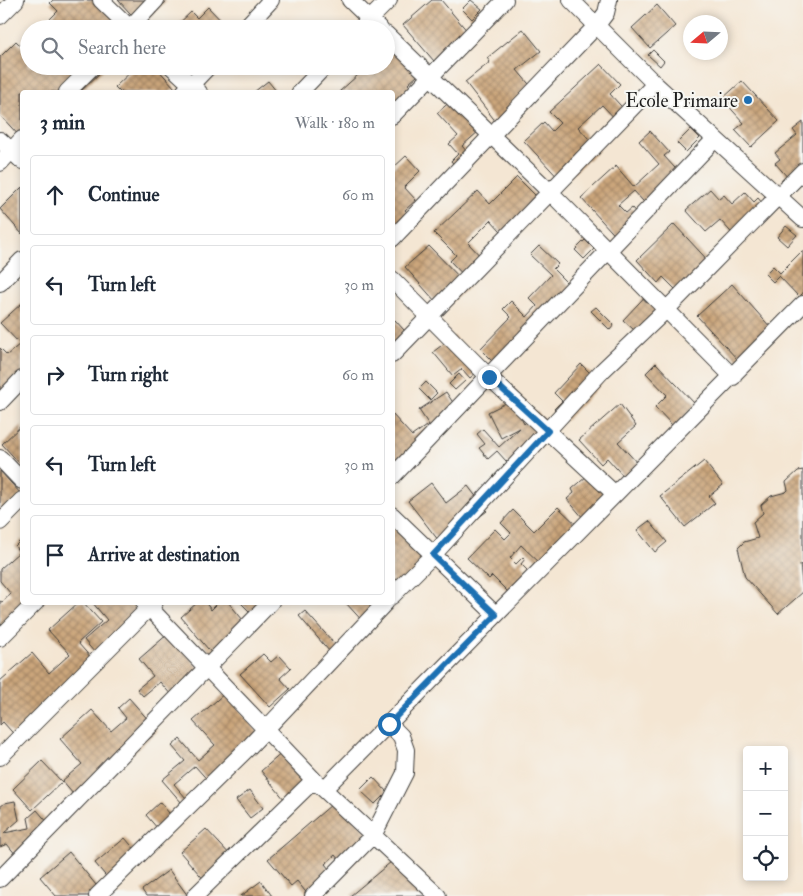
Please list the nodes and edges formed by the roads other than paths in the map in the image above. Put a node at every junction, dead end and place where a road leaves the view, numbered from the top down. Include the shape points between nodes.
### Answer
1 (16, 0) edge
2 (101, 0) edge
3 (156, 0) edge
4 (272, 0) edge
5 (350, 0) edge
6 (389, 0) edge
7 (504, 0) edge
8 (571, 0) edge
9 (609, 0) edge
10 (0, 16) edge
11 (122, 20) edge
12 (137, 20) edge
13 (253, 20) edge
14 (366, 20) edge
15 (374, 20) edge
16 (597, 25) junction
17 (395, 42) edge
18 (84, 75) edge
19 (178, 75) edge
20 (202, 75) edge
21 (316, 75) edge
22 (431, 76) junction
23 (655, 84) junction
24 (70, 90) edge
25 (191, 90) edge
26 (302, 90) edge
27 (395, 113) edge
28 (492, 136) junction
29 (715, 139) junction
30 (14, 148) edge
31 (0, 163) edge
32 (803, 170) edge
33 (550, 192) junction
34 (777, 196) junction
35 (803, 219) edge
36 (395, 237) edge
37 (608, 250) junction
38 (20, 262) edge
39 (395, 282) edge
40 (0, 283) edge
41 (803, 304) edge
42 (667, 309) junction
43 (430, 316) junction
44 (395, 351) edge
45 (489, 377) junction
46 (733, 377) junction
47 (20, 381) edge
48 (0, 402) edge
49 (548, 431) junction
50 (0, 458) edge
51 (395, 474) edge
52 (20, 479) edge
53 (615, 494) junction
54 (20, 502) edge
55 (395, 517) edge
56 (0, 522) edge
57 (433, 555) junction
58 (395, 593) edge
59 (33, 605) edge
60 (149, 605) edge
61 (268, 605) edge
62 (383, 605) edge
63 (496, 615) junction
64 (0, 638) edge
65 (208, 668) junction
66 (389, 724) junction
67 (264, 729) junction
68 (0, 757) edge
69 (319, 784) junction
70 (374, 834) junction
71 (0, 879) edge
72 (433, 895) edge
73 (97, 896) edge
74 (195, 896) edge
75 (313, 896) edge

1 - 10 street
2 - 11 street
3 - 12 street
4 - 13 street
5 - 14 street
6 - 15 street
7 - 22 street
8 - 16 street
9 - 16 street via 606,13
16 - 23 street
16 - 28 street
17 - 22 street
18 - 24 street
19 - 25 street
20 - 25 street
21 - 26 street
22 - 27 street
22 - 28 street
23 - 29 street
23 - 33 street
28 - 33 street
28 - 36 street
29 - 34 street
29 - 37 street
30 - 31 street
32 - 34 street
33 - 37 street
33 - 43 street
34 - 35 street
34 - 42 street
37 - 42 street
37 - 45 street
38 - 40 street
39 - 43 street
41 - 46 street
42 - 46 street
42 - 49 street via 602,372
43 - 44 street
43 - 45 street
45 - 49 street
45 - 51 street
46 - 53 street
47 - 48 street
49 - 53 street
49 - 57 street
50 - 52 street
53 - 63 street
54 - 56 street
55 - 57 street
57 - 58 street
57 - 63 street
59 - 64 street
60 - 65 street
60 - 68 street
61 - 65 street
62 - 67 street
63 - 66 street
65 - 67 street
65 - 71 street
66 - 69 street
66 - 70 street via 400,736 406,750 406,773
67 - 69 street
67 - 73 street
69 - 70 street
69 - 74 street
70 - 72 street
70 - 75 street

